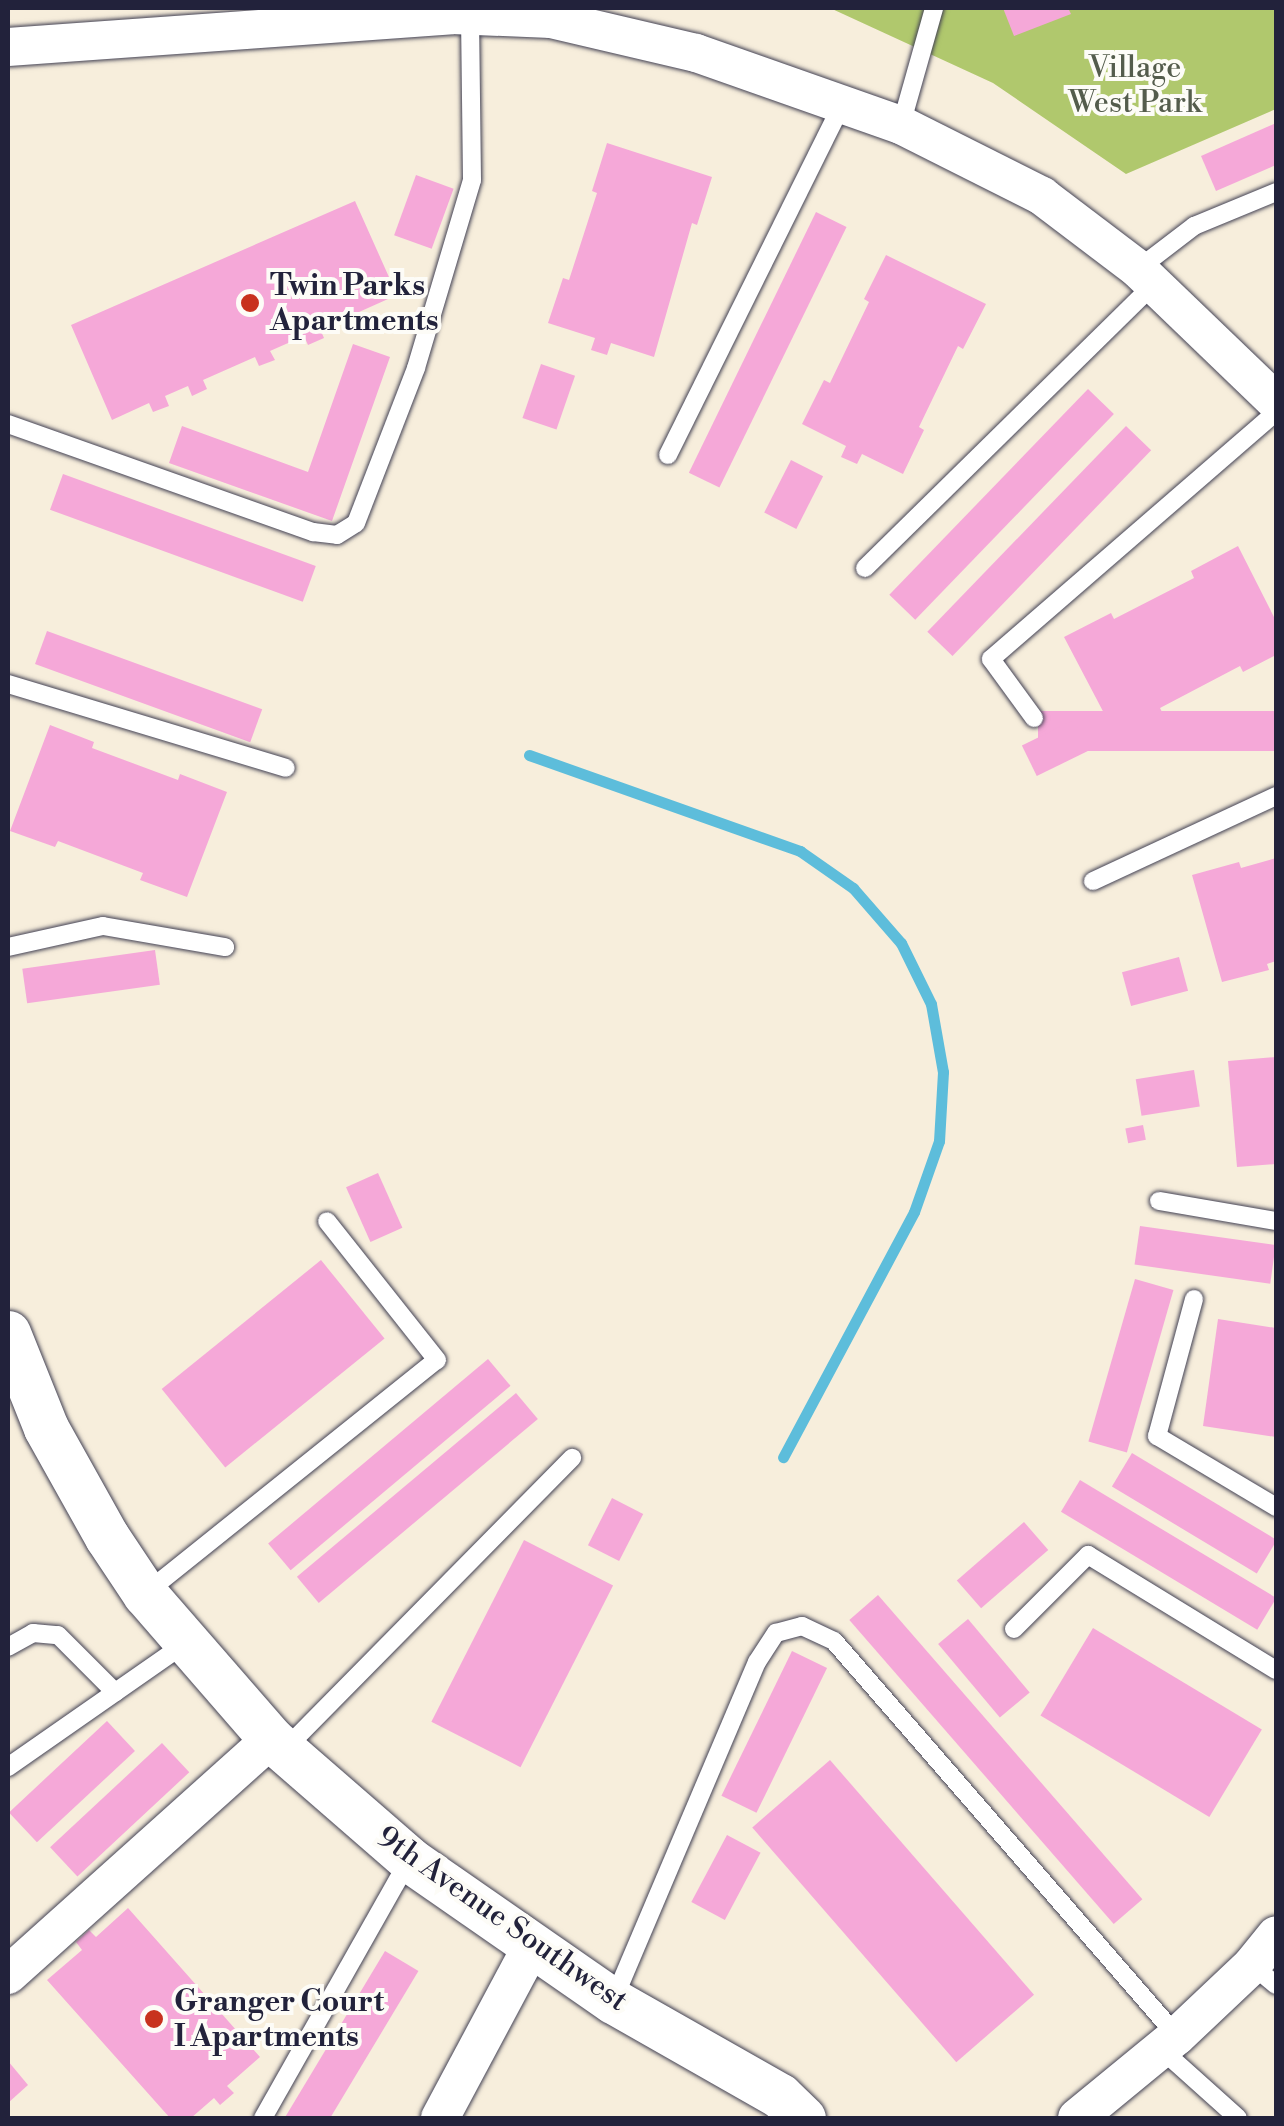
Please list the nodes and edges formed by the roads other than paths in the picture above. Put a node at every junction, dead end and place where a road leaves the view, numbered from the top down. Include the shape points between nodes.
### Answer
1 (934, 8) edge
2 (470, 16) junction
3 (8, 47) edge
4 (843, 102) junction
5 (901, 125) junction
6 (1276, 192) edge
7 (1146, 276) junction
8 (1276, 402) edge
9 (1276, 412) edge
10 (8, 424) edge
11 (668, 454) dead end
12 (866, 568) dead end
13 (8, 684) edge
14 (1034, 718) dead end
15 (286, 768) dead end
16 (1276, 796) edge
17 (1093, 880) dead end
18 (8, 946) edge
19 (225, 946) dead end
20 (1160, 1201) dead end
21 (326, 1221) dead end
22 (1276, 1221) edge
23 (1194, 1299) dead end
24 (8, 1332) edge
25 (572, 1458) dead end
26 (1276, 1507) edge
27 (145, 1594) junction
28 (1014, 1630) dead end
29 (188, 1642) junction
30 (8, 1647) edge
31 (1276, 1670) edge
32 (115, 1692) junction
33 (277, 1745) junction
34 (8, 1768) edge
35 (410, 1860) junction
36 (1276, 1935) edge
37 (532, 1946) junction
38 (8, 1975) edge
39 (1264, 1975) edge
40 (613, 2001) junction
41 (1169, 2042) junction
42 (263, 2118) edge
43 (440, 2118) edge
44 (803, 2118) edge
45 (1077, 2118) edge
46 (1238, 2118) edge

1 - 5 lane
2 - 3 street
2 - 4 street via 551,19 696,54
2 - 10 lane via 472,180 416,368 356,523 337,535 313,532
4 - 5 street
4 - 11 lane
5 - 7 street via 1042,196
6 - 7 lane via 1194,226
7 - 8 street
7 - 12 lane
9 - 14 lane via 991,659
13 - 15 lane
16 - 17 lane
18 - 19 lane via 103,926
20 - 22 lane
21 - 27 lane via 437,1360
23 - 26 lane via 1157,1436
24 - 27 street, 9th Avenue Southwest via 46,1428
25 - 33 lane
27 - 29 street, 9th Avenue Southwest
28 - 31 lane via 1088,1555
29 - 32 lane
29 - 33 street, 9th Avenue Southwest
30 - 32 lane via 33,1633 58,1635
32 - 34 lane
33 - 35 street, 9th Avenue Southwest
33 - 38 street
35 - 37 street, 9th Avenue Southwest
35 - 42 lane
36 - 39 street
37 - 40 street, 9th Avenue Southwest
37 - 43 street
39 - 41 street
40 - 41 lane via 757,1662 776,1633 802,1626 834,1642
40 - 44 street, 9th Avenue Southwest via 780,2096
41 - 45 street
41 - 46 lane

